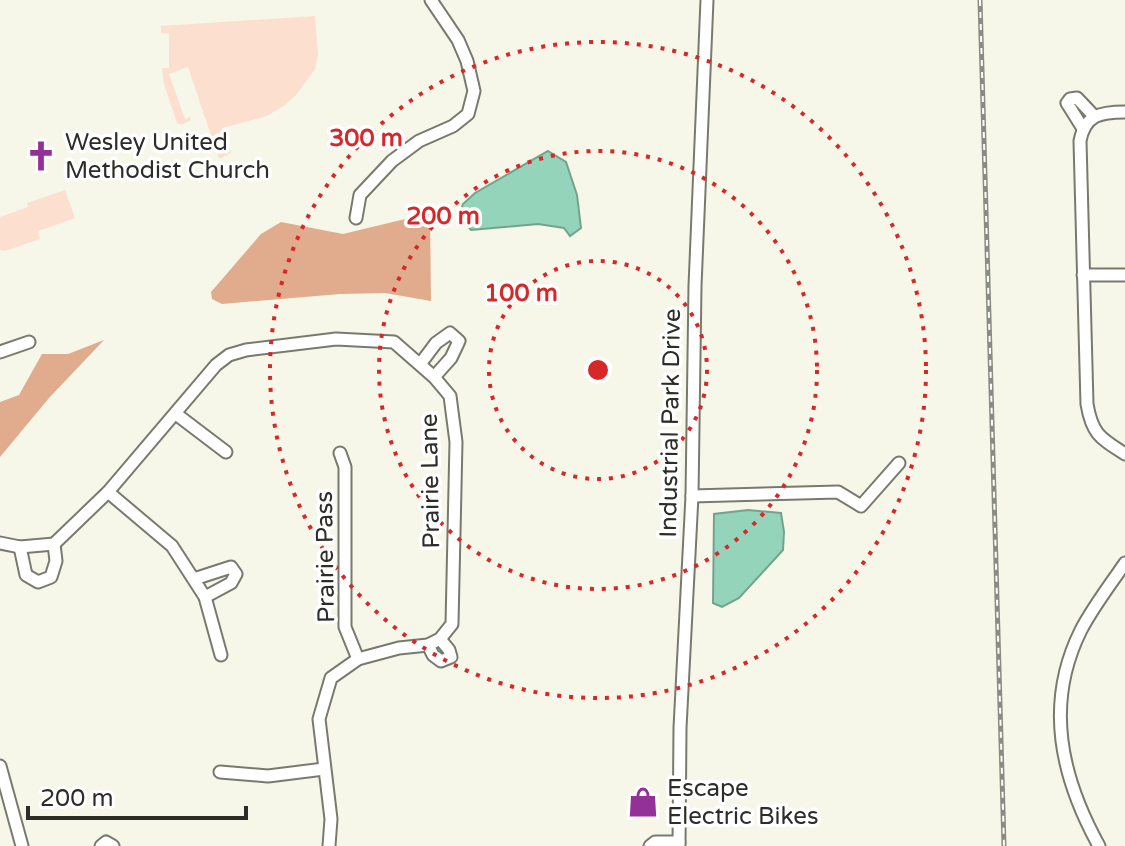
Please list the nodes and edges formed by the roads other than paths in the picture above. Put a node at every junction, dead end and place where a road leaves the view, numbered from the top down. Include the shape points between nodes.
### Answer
1 (431, 0) edge
2 (707, 0) edge
3 (1125, 112) edge
4 (1094, 116) junction
5 (1082, 127) junction
6 (356, 218) dead end
7 (1083, 275) junction
8 (1125, 275) edge
9 (29, 342) dead end
10 (0, 352) edge
11 (421, 363) junction
12 (434, 377) junction
13 (176, 414) junction
14 (226, 452) dead end
15 (340, 453) dead end
16 (1125, 454) edge
17 (899, 463) dead end
18 (108, 492) junction
19 (692, 496) junction
20 (0, 543) edge
21 (54, 544) junction
22 (20, 547) junction
23 (1125, 563) edge
24 (194, 579) junction
25 (205, 597) junction
26 (440, 639) junction
27 (428, 645) junction
28 (221, 655) dead end
29 (358, 659) junction
30 (0, 766) edge
31 (324, 769) junction
32 (220, 772) dead end
33 (679, 844) edge
34 (22, 846) edge
35 (101, 846) edge
36 (113, 846) edge
37 (329, 846) edge
38 (650, 846) edge
39 (1099, 846) edge

1 - 6 street via 467,61 474,91 468,114 392,161 360,195
2 - 19 street, Industrial Park Drive
3 - 4 street
4 - 5 street
4 - 5 street via 1077,98 1070,99 1067,103
5 - 7 street
7 - 8 street
7 - 16 street via 1090,423
9 - 10 street
11 - 12 street, Prairie Lane
11 - 12 street via 450,333 459,341
11 - 13 street, Prairie Lane via 394,342 336,339 246,350 216,365
12 - 26 street, Prairie Lane via 450,396 456,442 452,624
13 - 14 street
13 - 18 street, Prairie Lane
15 - 29 street, Prairie Pass via 345,467 345,627
17 - 19 street via 861,506 838,492
18 - 21 street, Prairie Lane
18 - 24 street via 172,546
19 - 33 street, Industrial Park Drive
20 - 22 street
21 - 22 street
21 - 22 street via 51,577 38,582 26,575
23 - 39 street via 1082,629 1061,692 1067,775
24 - 25 street
24 - 25 street via 231,567 236,574 231,583
25 - 28 street
26 - 27 street
26 - 27 street, Prairie Lane via 451,657 441,661
27 - 29 street
29 - 31 street via 331,678 319,719
30 - 34 street
31 - 32 street via 268,776
31 - 37 street
33 - 38 street
35 - 36 street

